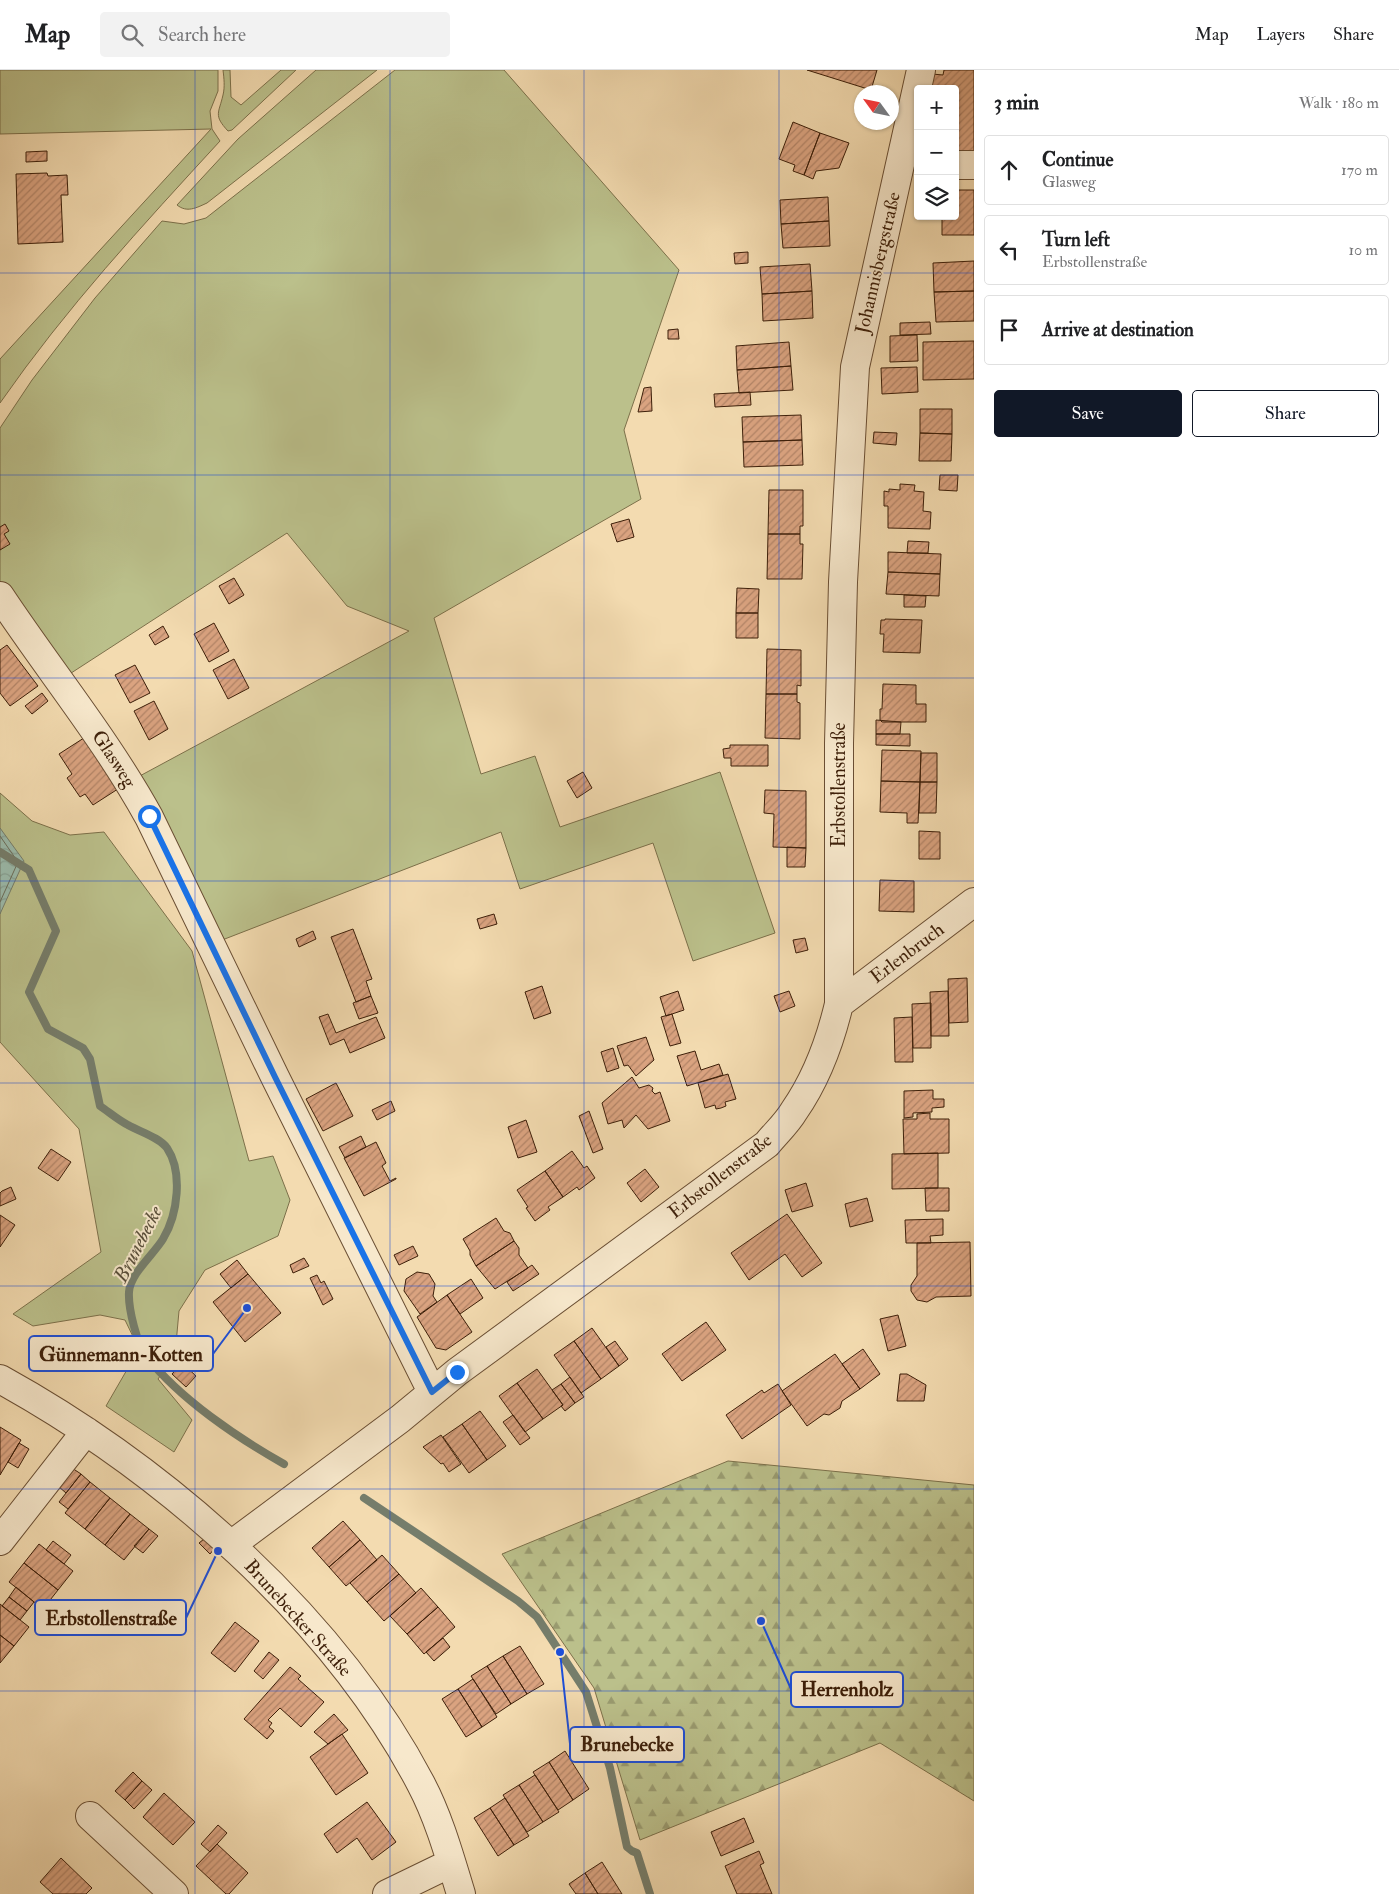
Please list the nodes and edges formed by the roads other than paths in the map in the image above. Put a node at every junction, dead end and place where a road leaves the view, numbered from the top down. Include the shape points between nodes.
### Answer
1 (921, 70) edge
2 (909, 165) edge
3 (959, 165) edge
4 (974, 166) edge
5 (852, 398) joint
6 (0, 596) edge
7 (974, 902) edge
8 (839, 1004) junction
9 (0, 1378) edge
10 (432, 1392) junction
11 (86, 1431) junction
12 (0, 1541) edge
13 (231, 1545) junction
14 (90, 1816) dead end
15 (451, 1863) junction
16 (174, 1894) edge
17 (387, 1894) edge
18 (461, 1894) edge

1 - 2 street, Johannisbergstraße
2 - 5 street, Johannisbergstraße via 855,367
3 - 4 street
5 - 8 street, Erbstollenstraße via 839,743
6 - 10 street, Glasweg via 132,785
7 - 8 street, Erlenbruch
8 - 10 street, Erbstollenstraße via 831,1039 815,1076 794,1112 767,1144
9 - 11 street, Brunebecker Straße
10 - 13 street, Erbstollenstraße
11 - 12 street
11 - 13 street, Brunebecker Straße via 171,1494
13 - 15 street, Brunebecker Straße via 301,1615 381,1717 422,1786
14 - 16 street
15 - 17 street
15 - 18 street, Brunebecker Straße

